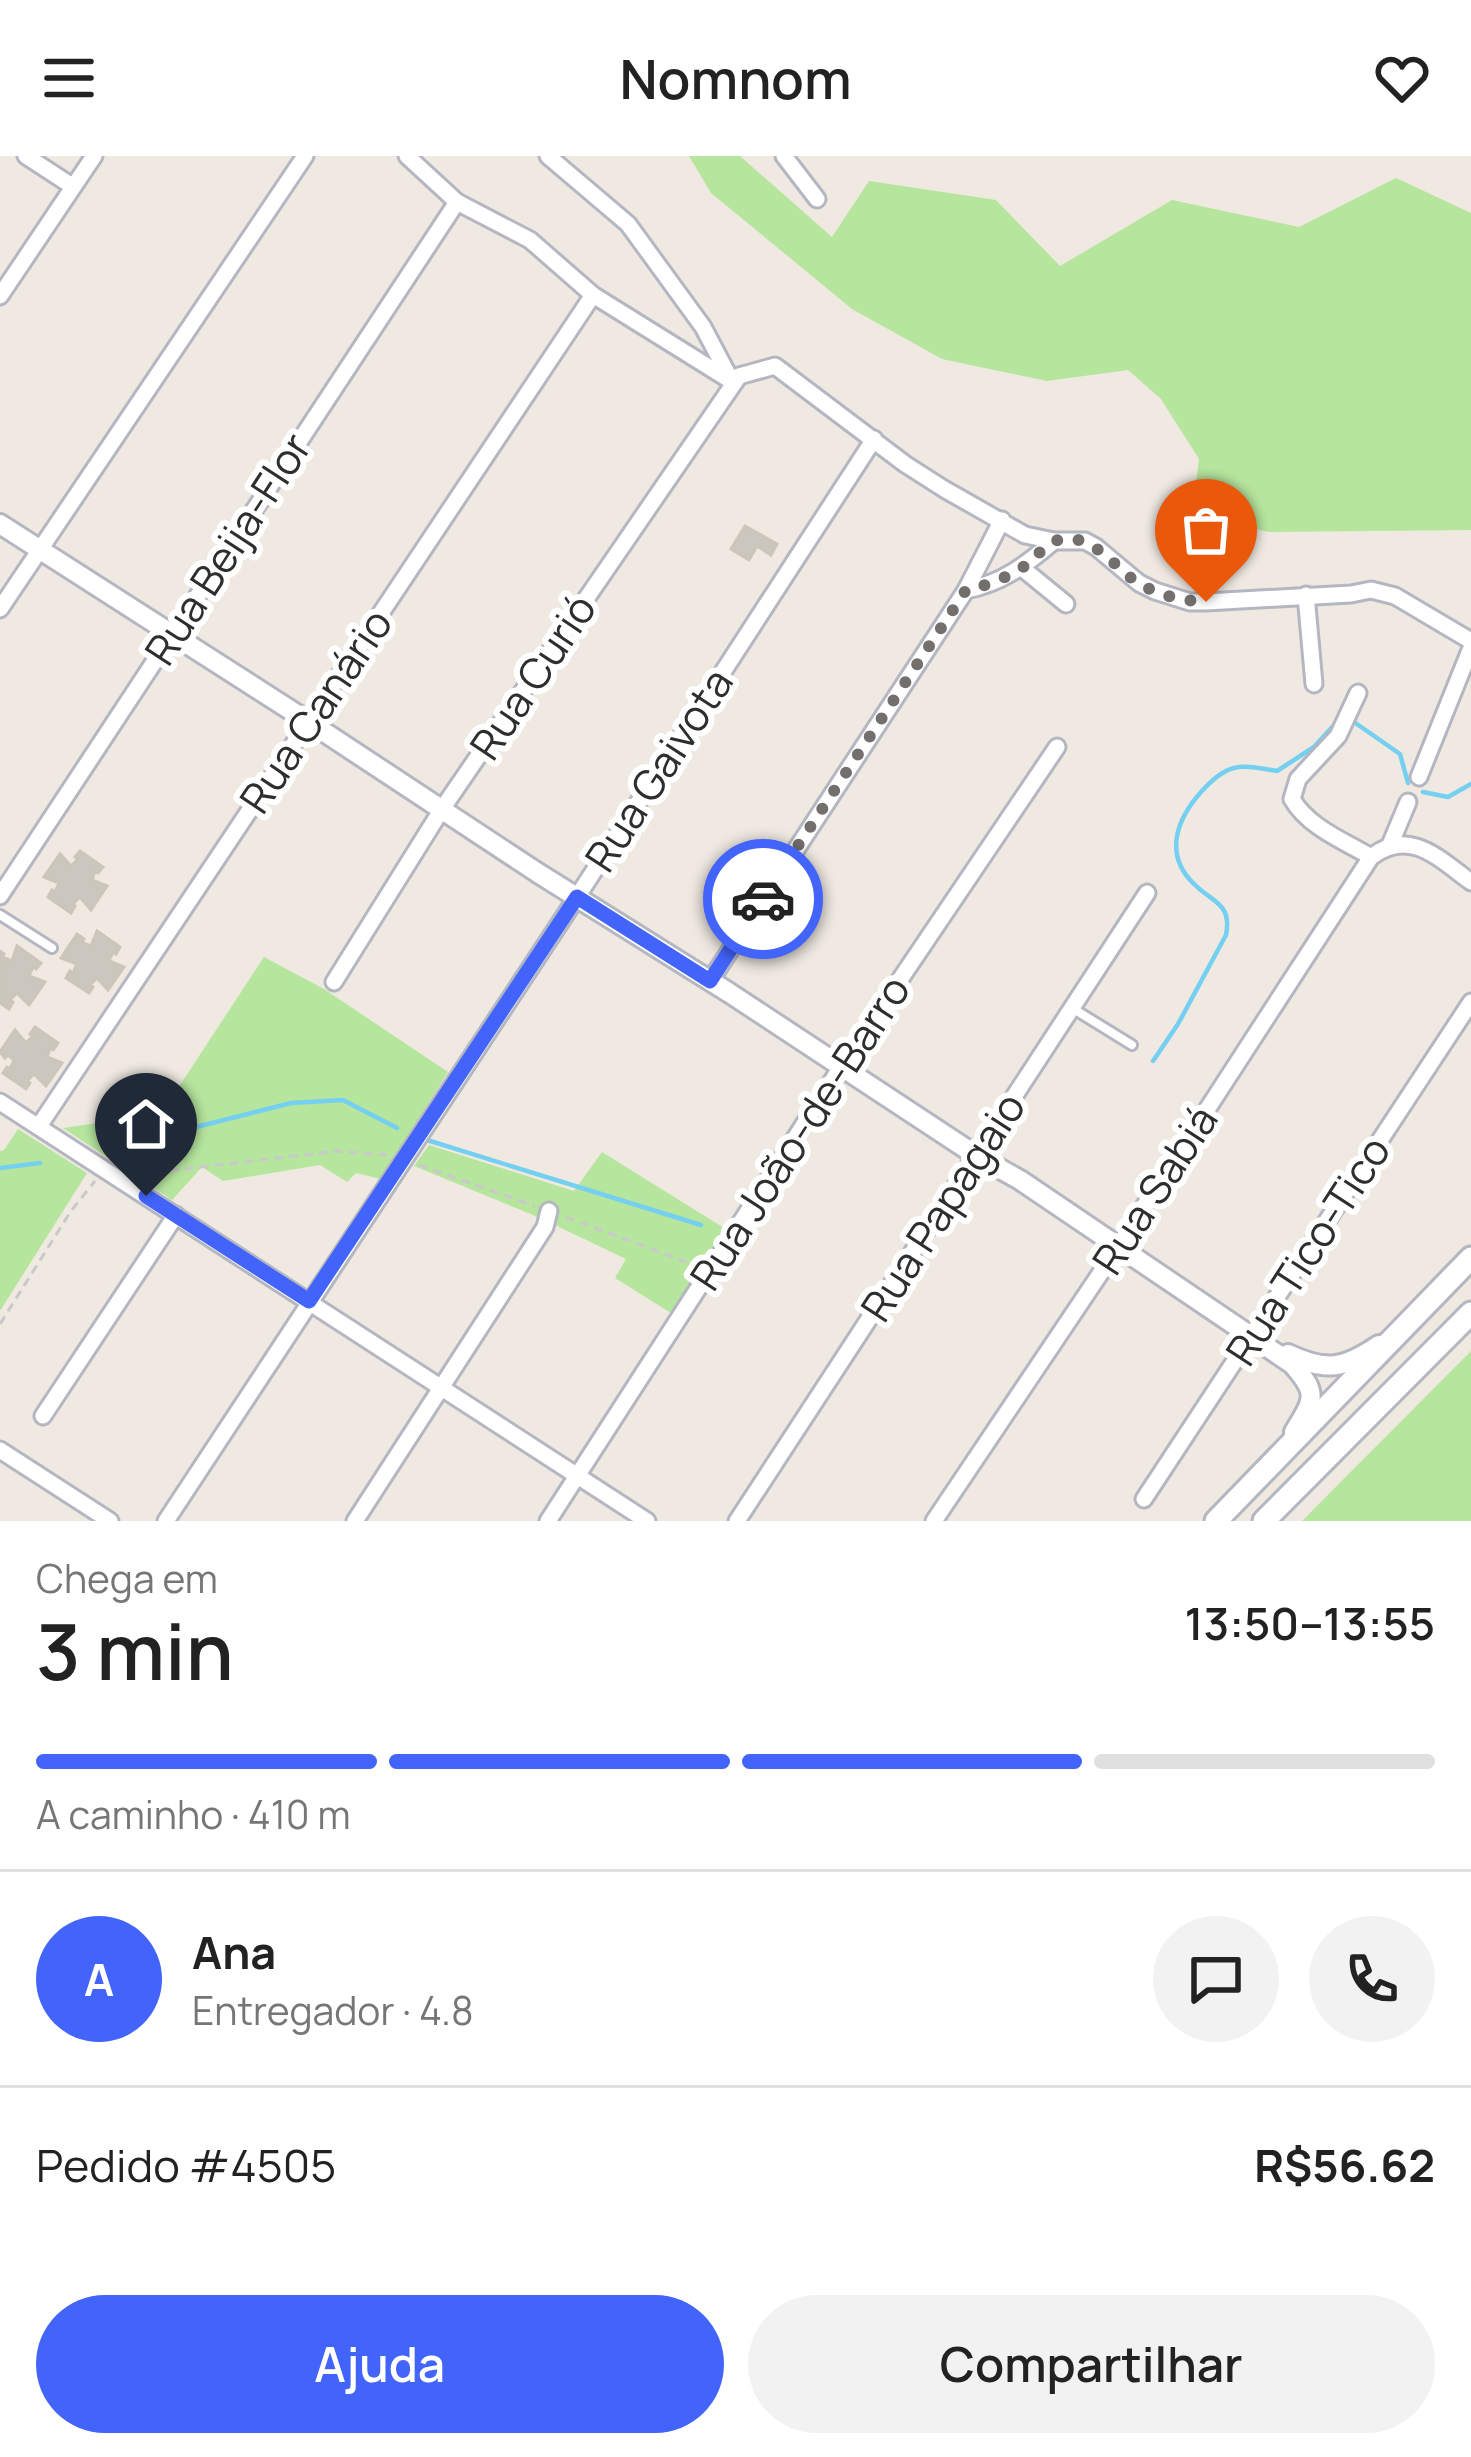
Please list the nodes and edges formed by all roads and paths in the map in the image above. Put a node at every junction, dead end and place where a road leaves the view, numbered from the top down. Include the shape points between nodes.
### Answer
1 (26, 156) edge
2 (94, 156) edge
3 (304, 156) edge
4 (407, 156) edge
5 (548, 156) edge
6 (784, 156) edge
7 (72, 186) junction
8 (817, 199) dead end
9 (457, 202) junction
10 (592, 295) junction
11 (0, 296) edge
12 (735, 379) junction
13 (874, 439) junction
14 (1002, 520) junction
15 (0, 524) edge
16 (1054, 541) junction
17 (39, 549) junction
18 (1022, 568) junction
19 (966, 590) junction
20 (1306, 595) junction
21 (1066, 604) dead end
22 (0, 609) edge
23 (170, 635) junction
24 (1471, 645) edge
25 (1314, 684) dead end
26 (1358, 693) dead end
27 (309, 722) junction
28 (1057, 747) dead end
29 (1419, 777) dead end
30 (1408, 802) dead end
31 (442, 809) junction
32 (1390, 845) junction
33 (1371, 857) junction
34 (1471, 882) edge
35 (1147, 893) dead end
36 (0, 896) edge
37 (577, 897) junction
38 (0, 915) edge
39 (52, 949) dead end
40 (710, 981) junction
41 (334, 982) dead end
42 (1471, 1002) edge
43 (1072, 1008) junction
44 (1132, 1045) dead end
45 (841, 1067) junction
46 (0, 1102) edge
47 (39, 1126) junction
48 (977, 1156) junction
49 (403, 1159) junction
50 (116, 1177) junction
51 (176, 1215) junction
52 (547, 1219) dead end
53 (1118, 1247) junction
54 (1471, 1258) edge
55 (309, 1301) junction
56 (1471, 1313) edge
57 (0, 1324) edge
58 (1398, 1331) junction
59 (1251, 1336) junction
60 (442, 1387) junction
61 (43, 1416) dead end
62 (0, 1450) edge
63 (1280, 1457) junction
64 (577, 1475) junction
65 (1144, 1499) dead end
66 (941, 1518) edge
67 (110, 1521) edge
68 (166, 1521) edge
69 (355, 1521) edge
70 (548, 1521) edge
71 (647, 1521) edge
72 (737, 1521) edge
73 (1216, 1521) edge
74 (1264, 1521) edge

1 - 7 street
2 - 7 street
3 - 17 street
4 - 9 street
5 - 12 street via 628,224
6 - 8 street
7 - 11 street
9 - 10 street via 530,240
9 - 23 street, Rua Beija-Flor
10 - 12 street
10 - 27 street, Rua Canário
12 - 13 street via 775,366
12 - 31 street, Rua Curió
13 - 14 street
13 - 37 street, Rua Gaivota
14 - 16 street
14 - 19 street
15 - 17 street
16 - 18 street
16 - 20 street via 1085,542 1139,584 1190,602
17 - 22 street
17 - 23 street
18 - 19 street
18 - 21 street
19 - 40 street
20 - 24 street via 1395,596
20 - 25 street
23 - 27 street
23 - 36 street, Rua Beija-Flor
24 - 29 street
26 - 33 street via 1292,800 1312,822
27 - 31 street
27 - 47 street, Rua Canário
28 - 45 street, Rua João-de-Barro
30 - 32 street
31 - 37 street
31 - 41 street, Rua Curió
32 - 33 street
32 - 34 street via 1426,850
33 - 53 street, Rua Sabiá
35 - 43 street, Rua Papagaio
37 - 40 street
37 - 49 street, Rua Gaivota
38 - 39 lane
40 - 45 street
42 - 59 street, Rua Tico-Tico
43 - 44 lane
43 - 48 street, Rua Papagaio
45 - 48 street
45 - 64 street, Rua João-de-Barro
46 - 47 street
47 - 50 street
48 - 53 street
48 - 72 street, Rua Papagaio
49 - 50 path via 337,1151
49 - 55 street, Rua Gaivota
50 - 51 street
50 - 57 path via 94,1181 82,1196
51 - 55 street
51 - 61 street
52 - 60 street
53 - 59 street
53 - 66 street, Rua Sabiá
54 - 58 main road
55 - 60 street
55 - 68 street, Rua Gaivota
56 - 74 main road
58 - 59 street via 1354,1360 1320,1367
58 - 63 main road
59 - 63 street via 1310,1384 1309,1408
59 - 65 street, Rua Tico-Tico
60 - 64 street
60 - 69 street
62 - 67 street
63 - 73 main road
64 - 70 street, Rua João-de-Barro
64 - 71 street

